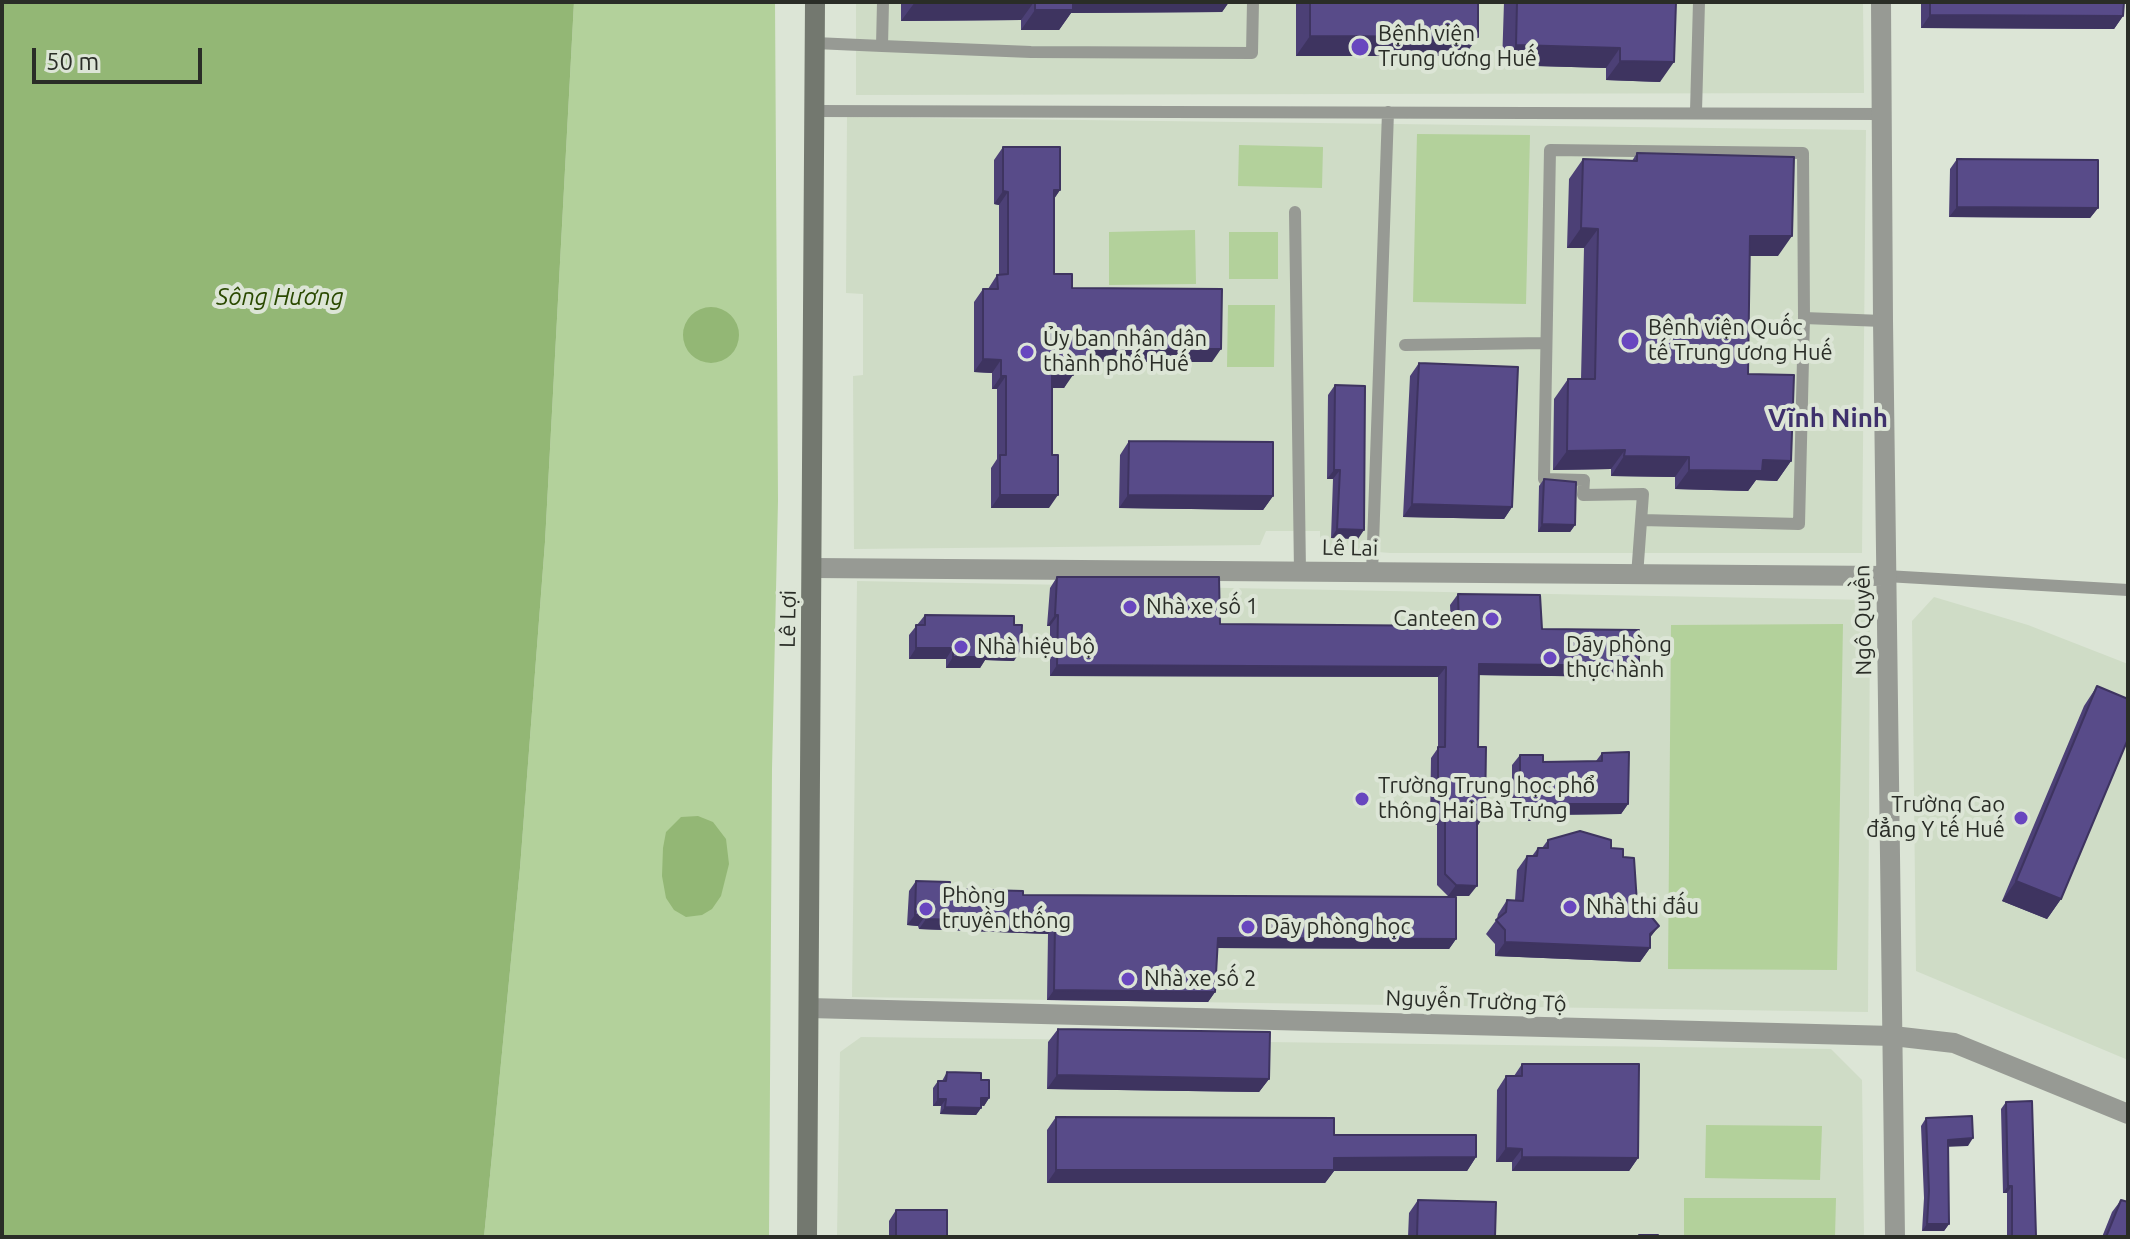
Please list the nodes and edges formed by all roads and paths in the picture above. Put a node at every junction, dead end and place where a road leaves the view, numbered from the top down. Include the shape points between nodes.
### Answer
1 (815, 2) edge
2 (883, 2) edge
3 (1253, 2) edge
4 (1699, 2) edge
5 (1881, 2) edge
6 (815, 43) junction
7 (882, 46) junction
8 (816, 111) junction
9 (1696, 111) junction
10 (1388, 112) junction
11 (1883, 114) junction
12 (1295, 212) dead end
13 (1804, 318) junction
14 (1883, 321) junction
15 (1546, 343) junction
16 (1405, 345) dead end
17 (1642, 520) junction
18 (813, 568) junction
19 (1300, 572) junction
20 (1372, 573) junction
21 (1637, 576) junction
22 (1886, 576) junction
23 (2128, 590) edge
24 (809, 1008) junction
25 (1893, 1036) junction
26 (2128, 1114) edge
27 (807, 1237) edge
28 (1895, 1237) edge

1 - 6 main road, Lê Lợi
2 - 7 lane
3 - 7 lane via 1252,53
4 - 9 lane
5 - 11 street, Ngô Quyền
6 - 7 lane
6 - 8 main road, Lê Lợi
8 - 10 lane
8 - 18 main road, Lê Lợi
9 - 10 lane
9 - 11 lane
10 - 20 lane
11 - 14 street, Ngô Quyền
12 - 19 lane
13 - 14 lane
13 - 15 lane via 1803,153 1550,150
13 - 17 lane via 1799,524
14 - 22 street, Ngô Quyền
15 - 16 lane
15 - 17 lane via 1544,479 1584,480 1583,495 1643,494
17 - 21 lane
18 - 19 street, Lê Lai
18 - 24 main road, Lê Lợi
19 - 20 street, Lê Lai
20 - 21 street, Lê Lai
21 - 22 street, Lê Lai
22 - 23 lane
22 - 25 street, Ngô Quyền
24 - 25 street, Nguyễn Trường Tộ
24 - 27 main road, Lê Lợi
25 - 26 street, Nguyễn Trường Tộ via 1954,1043
25 - 28 street, Ngô Quyền

